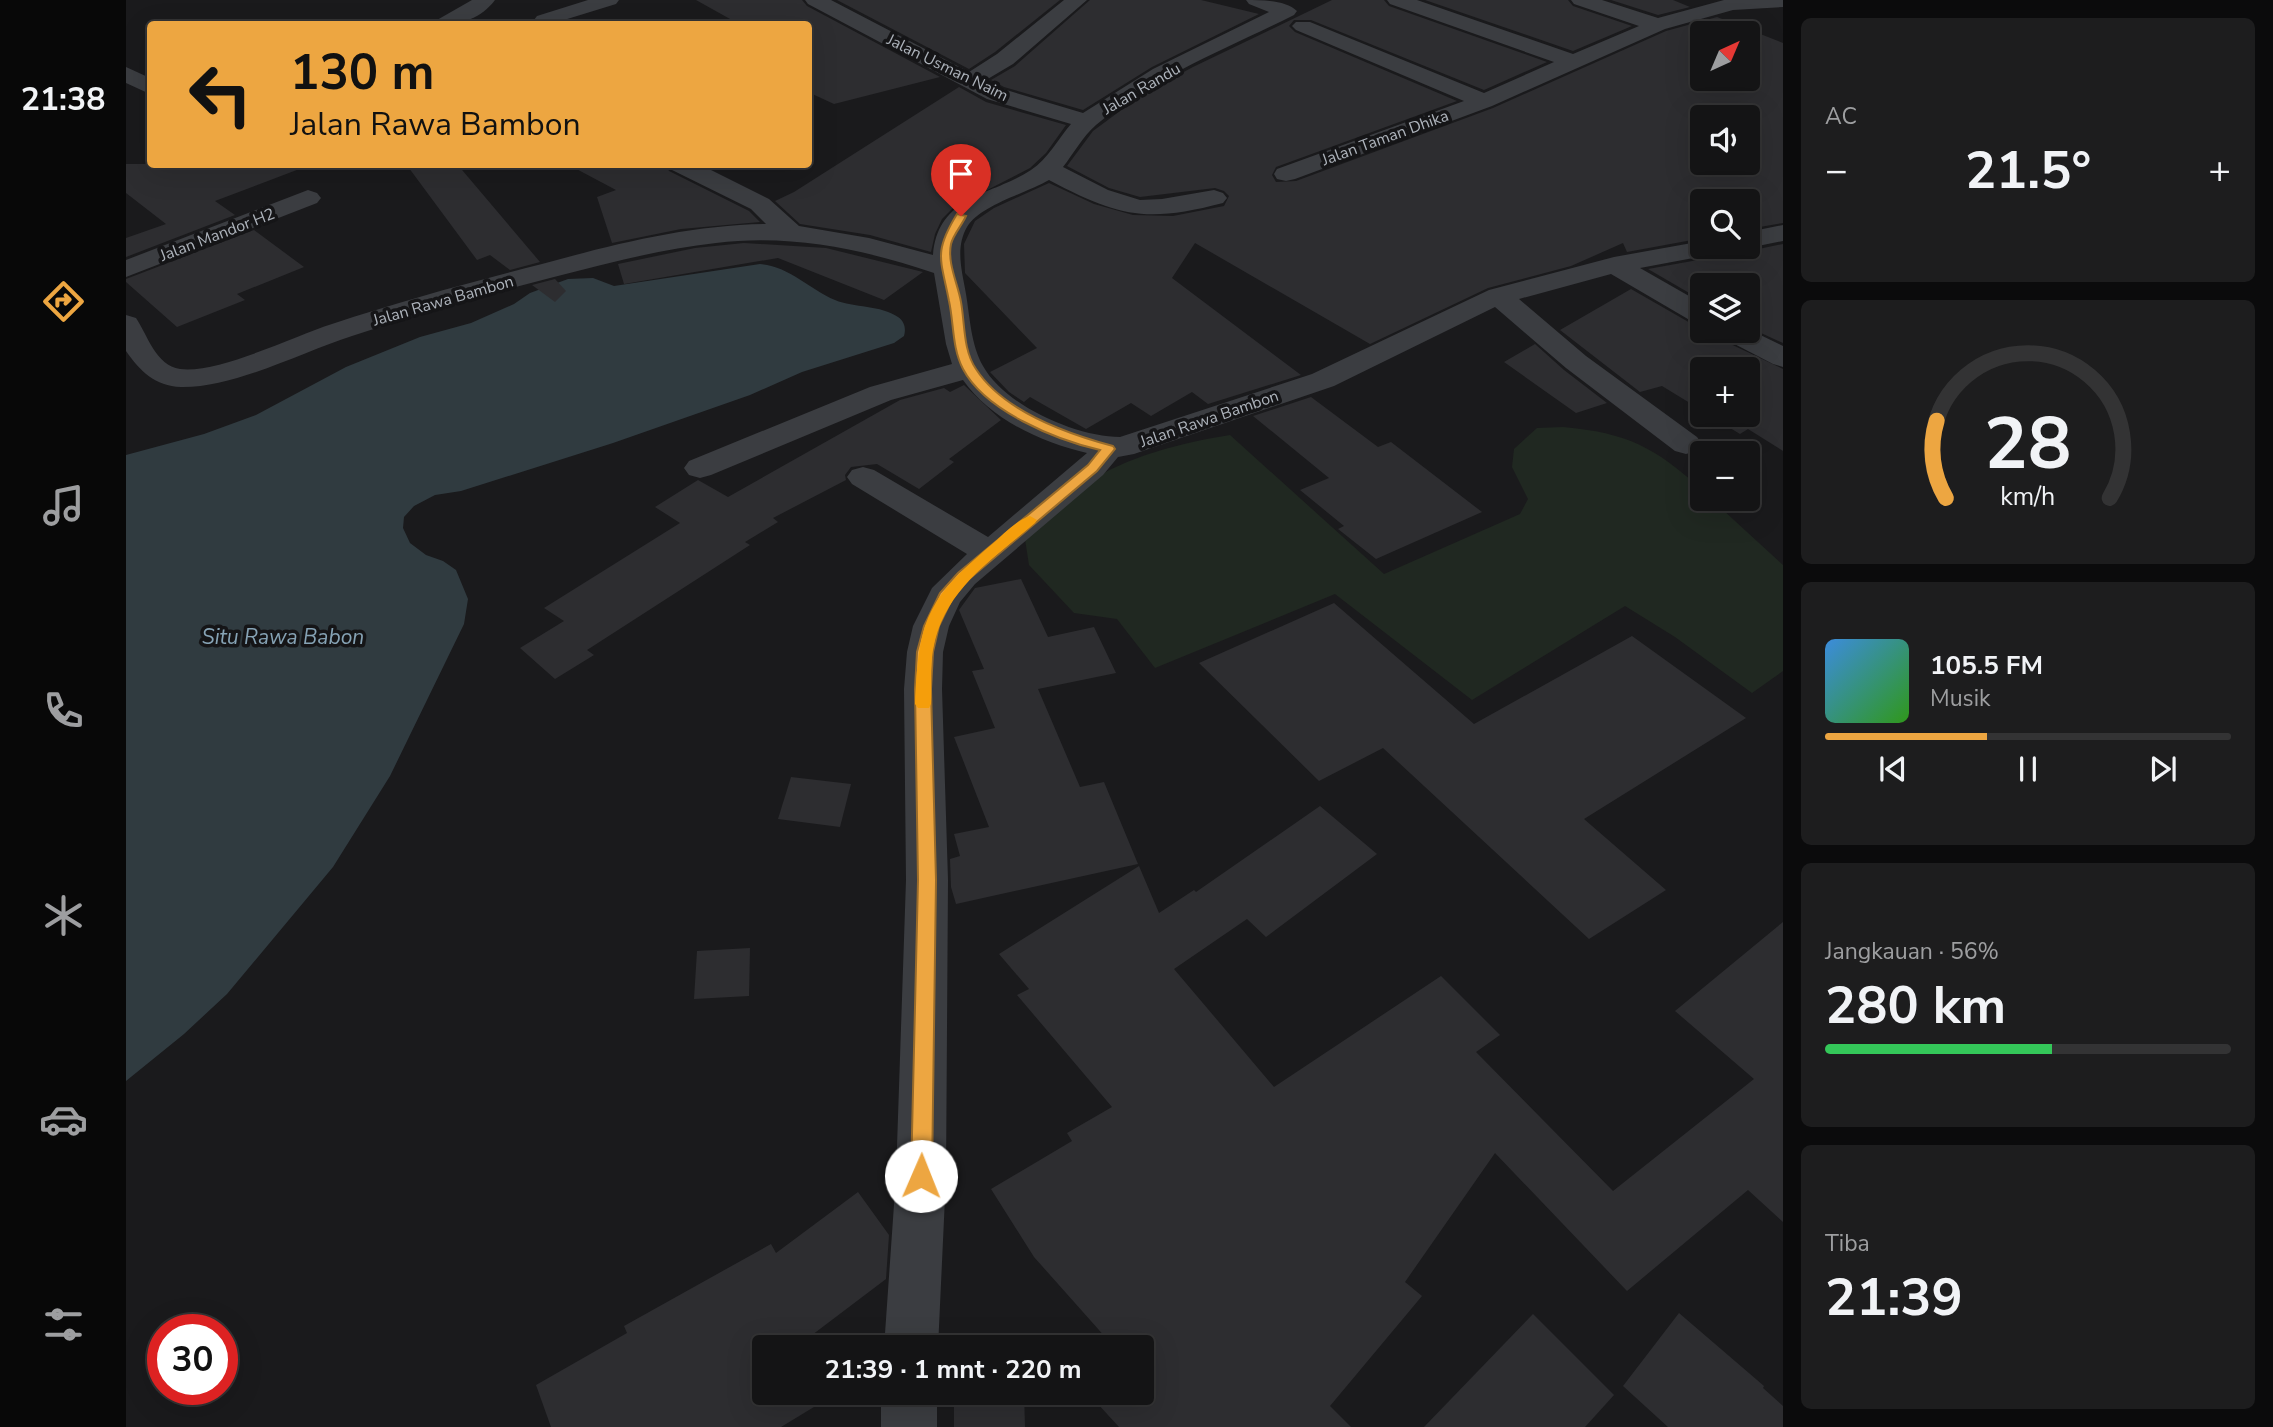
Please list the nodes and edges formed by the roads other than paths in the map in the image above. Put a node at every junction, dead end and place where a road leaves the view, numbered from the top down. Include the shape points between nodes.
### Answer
1 (485, 0) edge
2 (609, 0) edge
3 (815, 0) edge
4 (1077, 0) edge
5 (1256, 0) edge
6 (1397, 0) edge
7 (1581, 0) edge
8 (1780, 3) edge
9 (1299, 12) edge
10 (537, 17) edge
11 (450, 21) edge
12 (1658, 25) junction
13 (1572, 61) junction
14 (126, 74) edge
15 (970, 81) junction
16 (147, 85) edge
17 (1484, 101) junction
18 (1086, 121) junction
19 (687, 168) edge
20 (1048, 169) junction
21 (1286, 174) dead end
22 (308, 198) dead end
23 (1214, 198) dead end
24 (791, 233) junction
25 (1783, 233) edge
26 (1760, 238) edge
27 (1690, 251) edge
28 (1614, 265) junction
29 (946, 268) junction
30 (126, 269) edge
31 (1499, 296) junction
32 (1690, 309) edge
33 (126, 324) edge
34 (1754, 343) edge
35 (1783, 358) edge
36 (970, 370) junction
37 (1686, 444) dead end
38 (1108, 449) junction
39 (700, 468) dead end
40 (863, 477) dead end
41 (990, 553) junction
42 (912, 1335) edge
43 (909, 1405) edge
44 (909, 1427) edge

1 - 11 street
2 - 10 street
3 - 15 street, Jalan Usman Naim
4 - 15 street via 1005,59
5 - 9 street
6 - 13 street
7 - 12 street
8 - 12 street, Jalan Taman Dhika via 1732,4
9 - 17 street, Jalan Taman Dhika via 1381,56
9 - 18 street, Jalan Randu via 1128,92
12 - 13 street, Jalan Taman Dhika
13 - 17 street, Jalan Taman Dhika
14 - 16 street
15 - 18 street, Jalan Usman Naim via 995,94
17 - 21 street, Jalan Taman Dhika
18 - 20 street, Jalan Randu
19 - 24 street via 760,204
20 - 23 street via 1087,189 1152,208
20 - 29 street, Jalan Randu via 977,203 961,216 946,244
22 - 30 street, Jalan Mandor H2
24 - 29 street, Jalan Rawa Bambon
24 - 33 street, Jalan Rawa Bambon via 709,235 572,264 433,301 188,378 165,376 156,370
25 - 26 street
27 - 28 street, Jalan Rawa Bambon
28 - 31 street, Jalan Rawa Bambon
28 - 32 street
29 - 36 street, Jalan Rawa Bambon via 961,348
31 - 37 street via 1576,362
31 - 38 street, Jalan Rawa Bambon via 1323,380
34 - 35 street
36 - 38 street, Jalan Rawa Bambon via 1024,418 1076,441
36 - 39 street via 935,375 858,400
38 - 41 street via 1092,468
40 - 41 street
41 - 42 street via 945,597 925,652 926,934 921,1176
43 - 44 street

